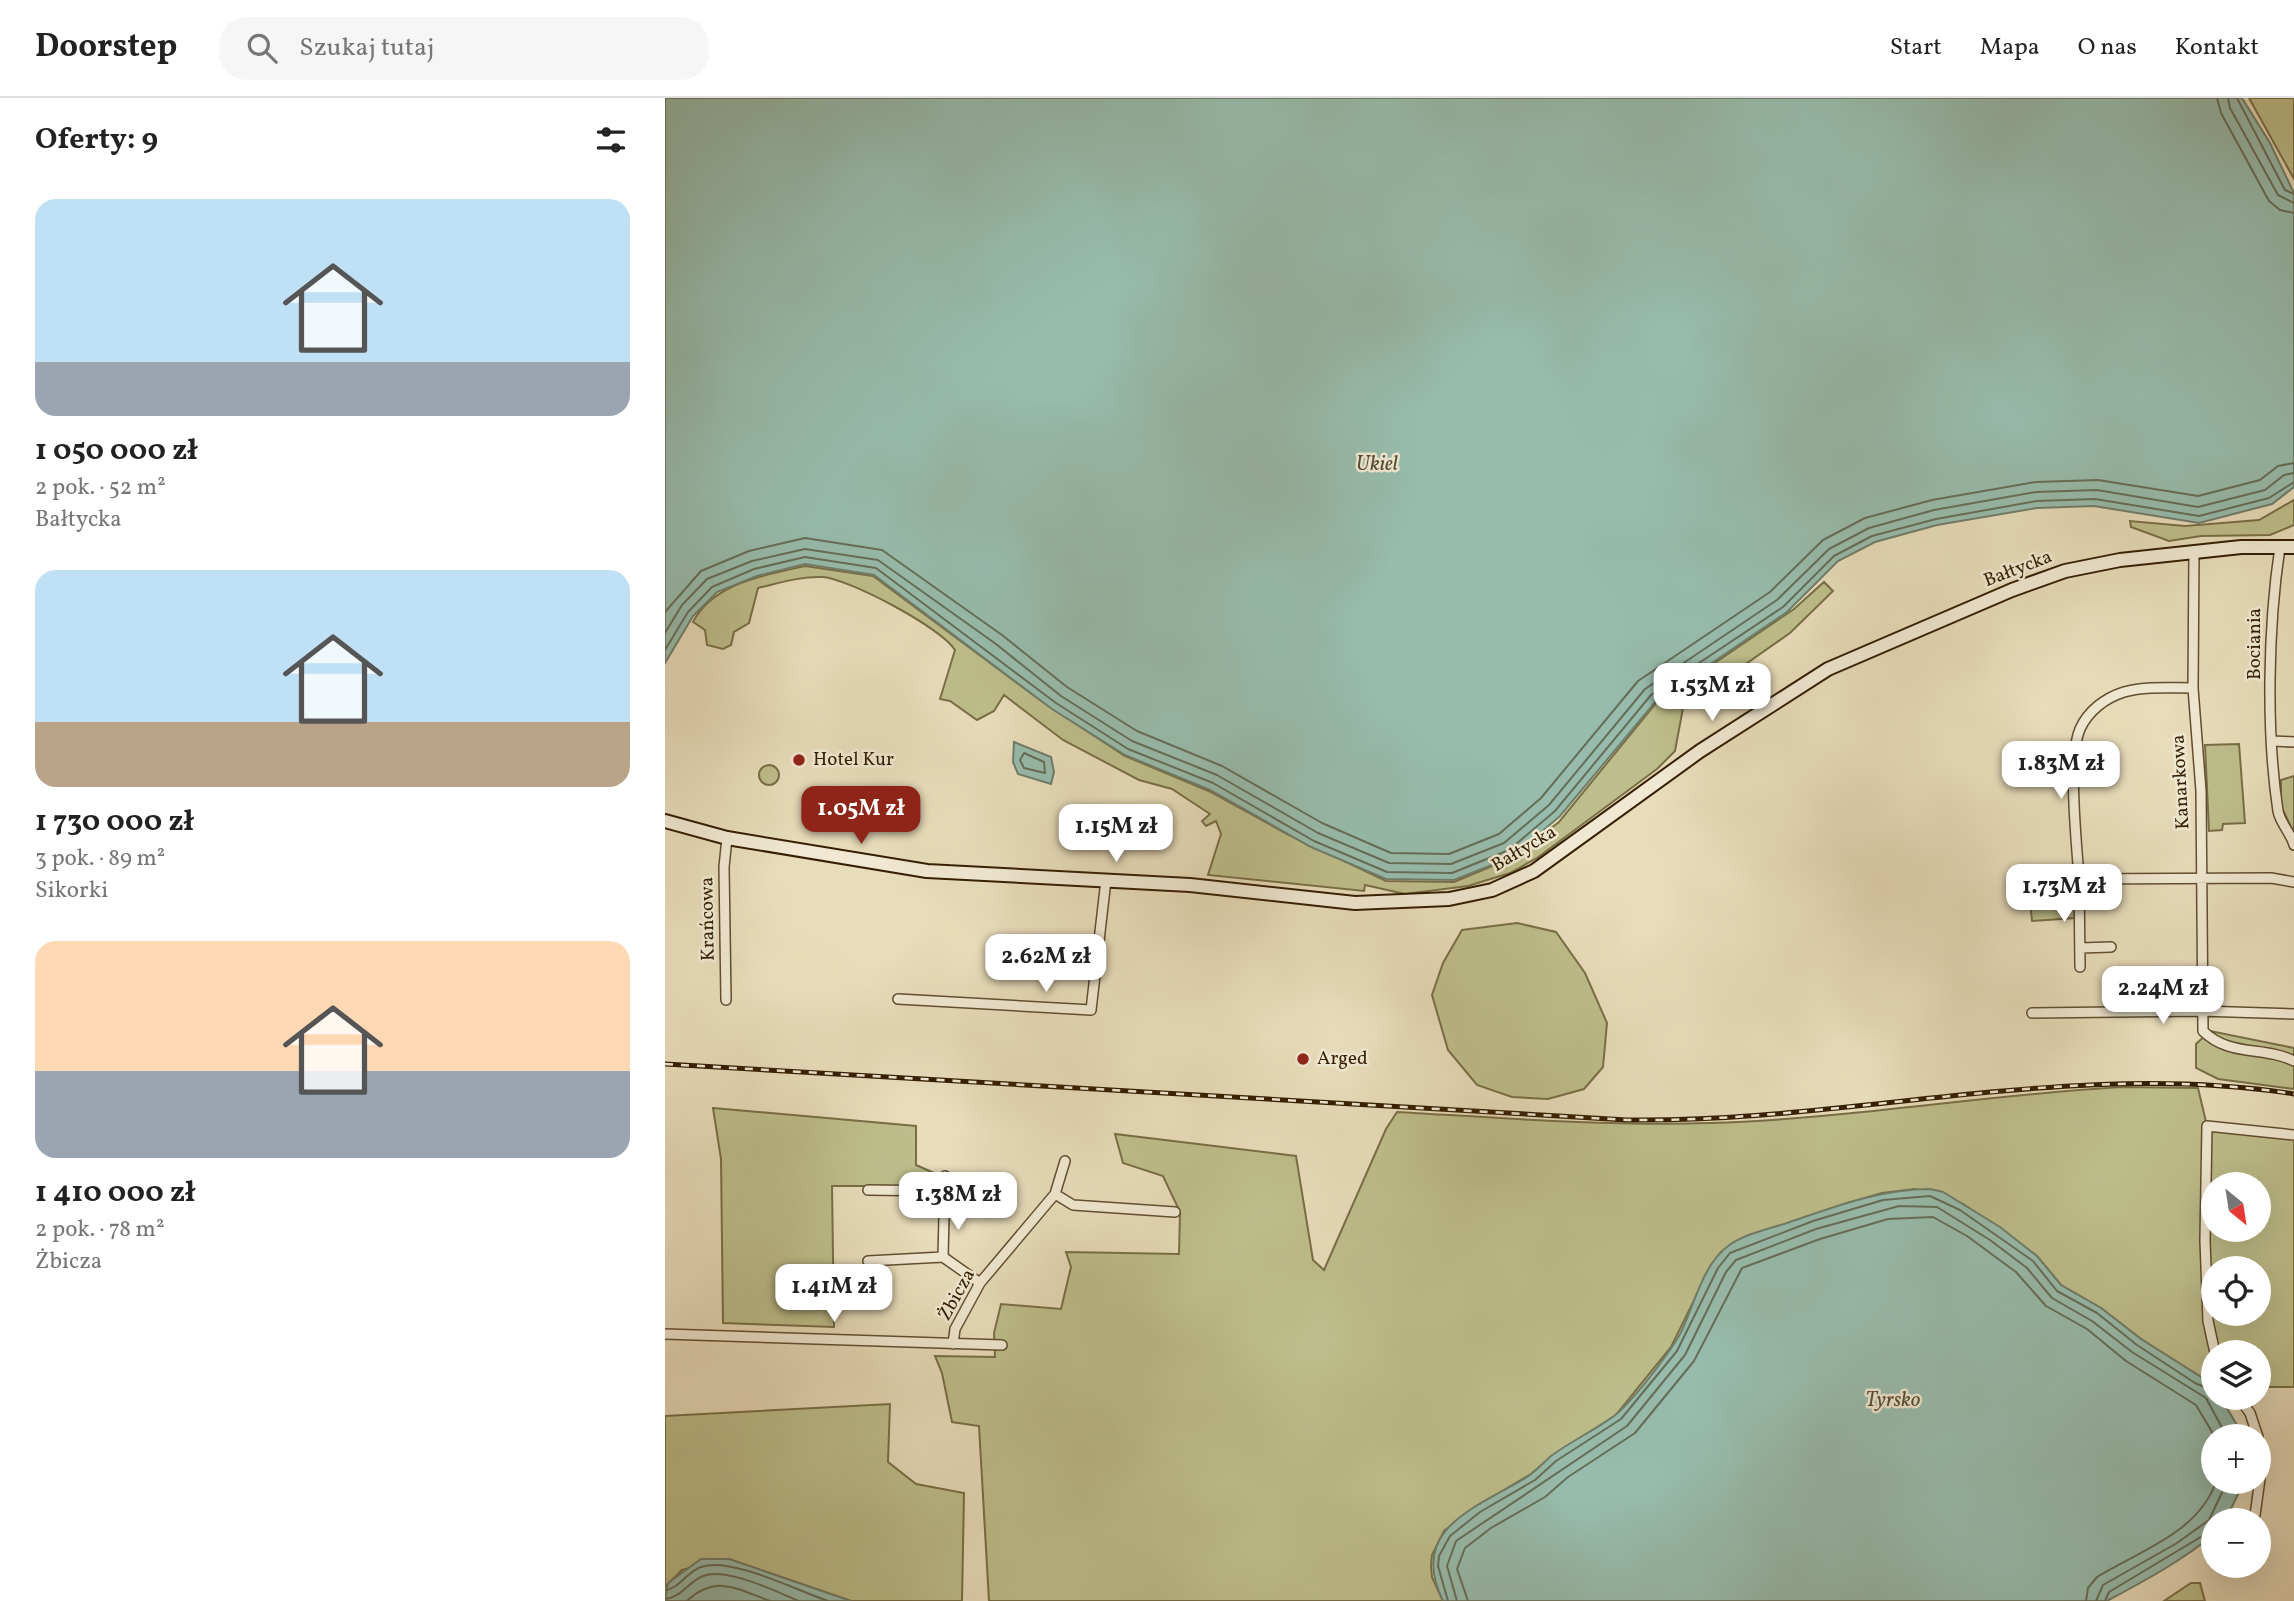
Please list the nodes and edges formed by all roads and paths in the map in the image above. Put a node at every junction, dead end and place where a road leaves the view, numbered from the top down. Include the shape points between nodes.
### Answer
1 (2280, 547) junction
2 (2294, 547) edge
3 (2194, 551) junction
4 (2193, 688) junction
5 (2273, 741) junction
6 (2294, 742) edge
7 (665, 821) edge
8 (727, 838) junction
9 (2294, 845) edge
10 (2079, 879) junction
11 (1106, 880) junction
12 (2201, 880) junction
13 (2294, 882) edge
14 (2111, 947) dead end
15 (2080, 948) junction
16 (2080, 967) dead end
17 (898, 999) dead end
18 (726, 1000) dead end
19 (2201, 1011) junction
20 (2032, 1013) dead end
21 (2294, 1014) edge
22 (2294, 1061) edge
23 (2294, 1135) edge
24 (1065, 1161) dead end
25 (945, 1175) dead end
26 (868, 1190) dead end
27 (943, 1191) junction
28 (1055, 1194) junction
29 (1175, 1212) dead end
30 (943, 1257) junction
31 (868, 1261) dead end
32 (980, 1283) junction
33 (665, 1334) edge
34 (2212, 1340) edge
35 (953, 1344) junction
36 (1002, 1345) dead end

1 - 2 main road, Bałtycka
1 - 3 main road, Bałtycka
1 - 5 street, Bociania via 2271,607
3 - 4 street, Kanarkowa
3 - 11 main road, Bałtycka via 2064,571 1828,669 1710,744 1534,871 1492,890 1449,899 1371,904
4 - 10 street via 2123,692 2097,705 2080,729 2074,754
4 - 12 street, Kanarkowa via 2201,791
5 - 6 street
5 - 9 street, Bociania via 2279,815
7 - 8 main road, Bałtycka
8 - 11 main road, Bałtycka via 907,869
8 - 18 street, Krańcowa
10 - 12 street
10 - 15 street
11 - 17 street via 1091,1010
12 - 13 street via 2271,878
12 - 19 street, Kanarkowa
14 - 15 street
15 - 16 street
19 - 20 street
19 - 21 street
19 - 22 street, Kanarkowa via 2203,1031 2213,1041
23 - 34 street via 2207,1126 2205,1240
24 - 28 street, Żbicza
25 - 27 street
26 - 27 street
27 - 30 street
28 - 29 street via 1073,1205
28 - 32 street, Żbicza
30 - 31 street
30 - 32 street
32 - 35 street, Żbicza via 955,1329
33 - 35 street, Żbicza
35 - 36 street, Żbicza

